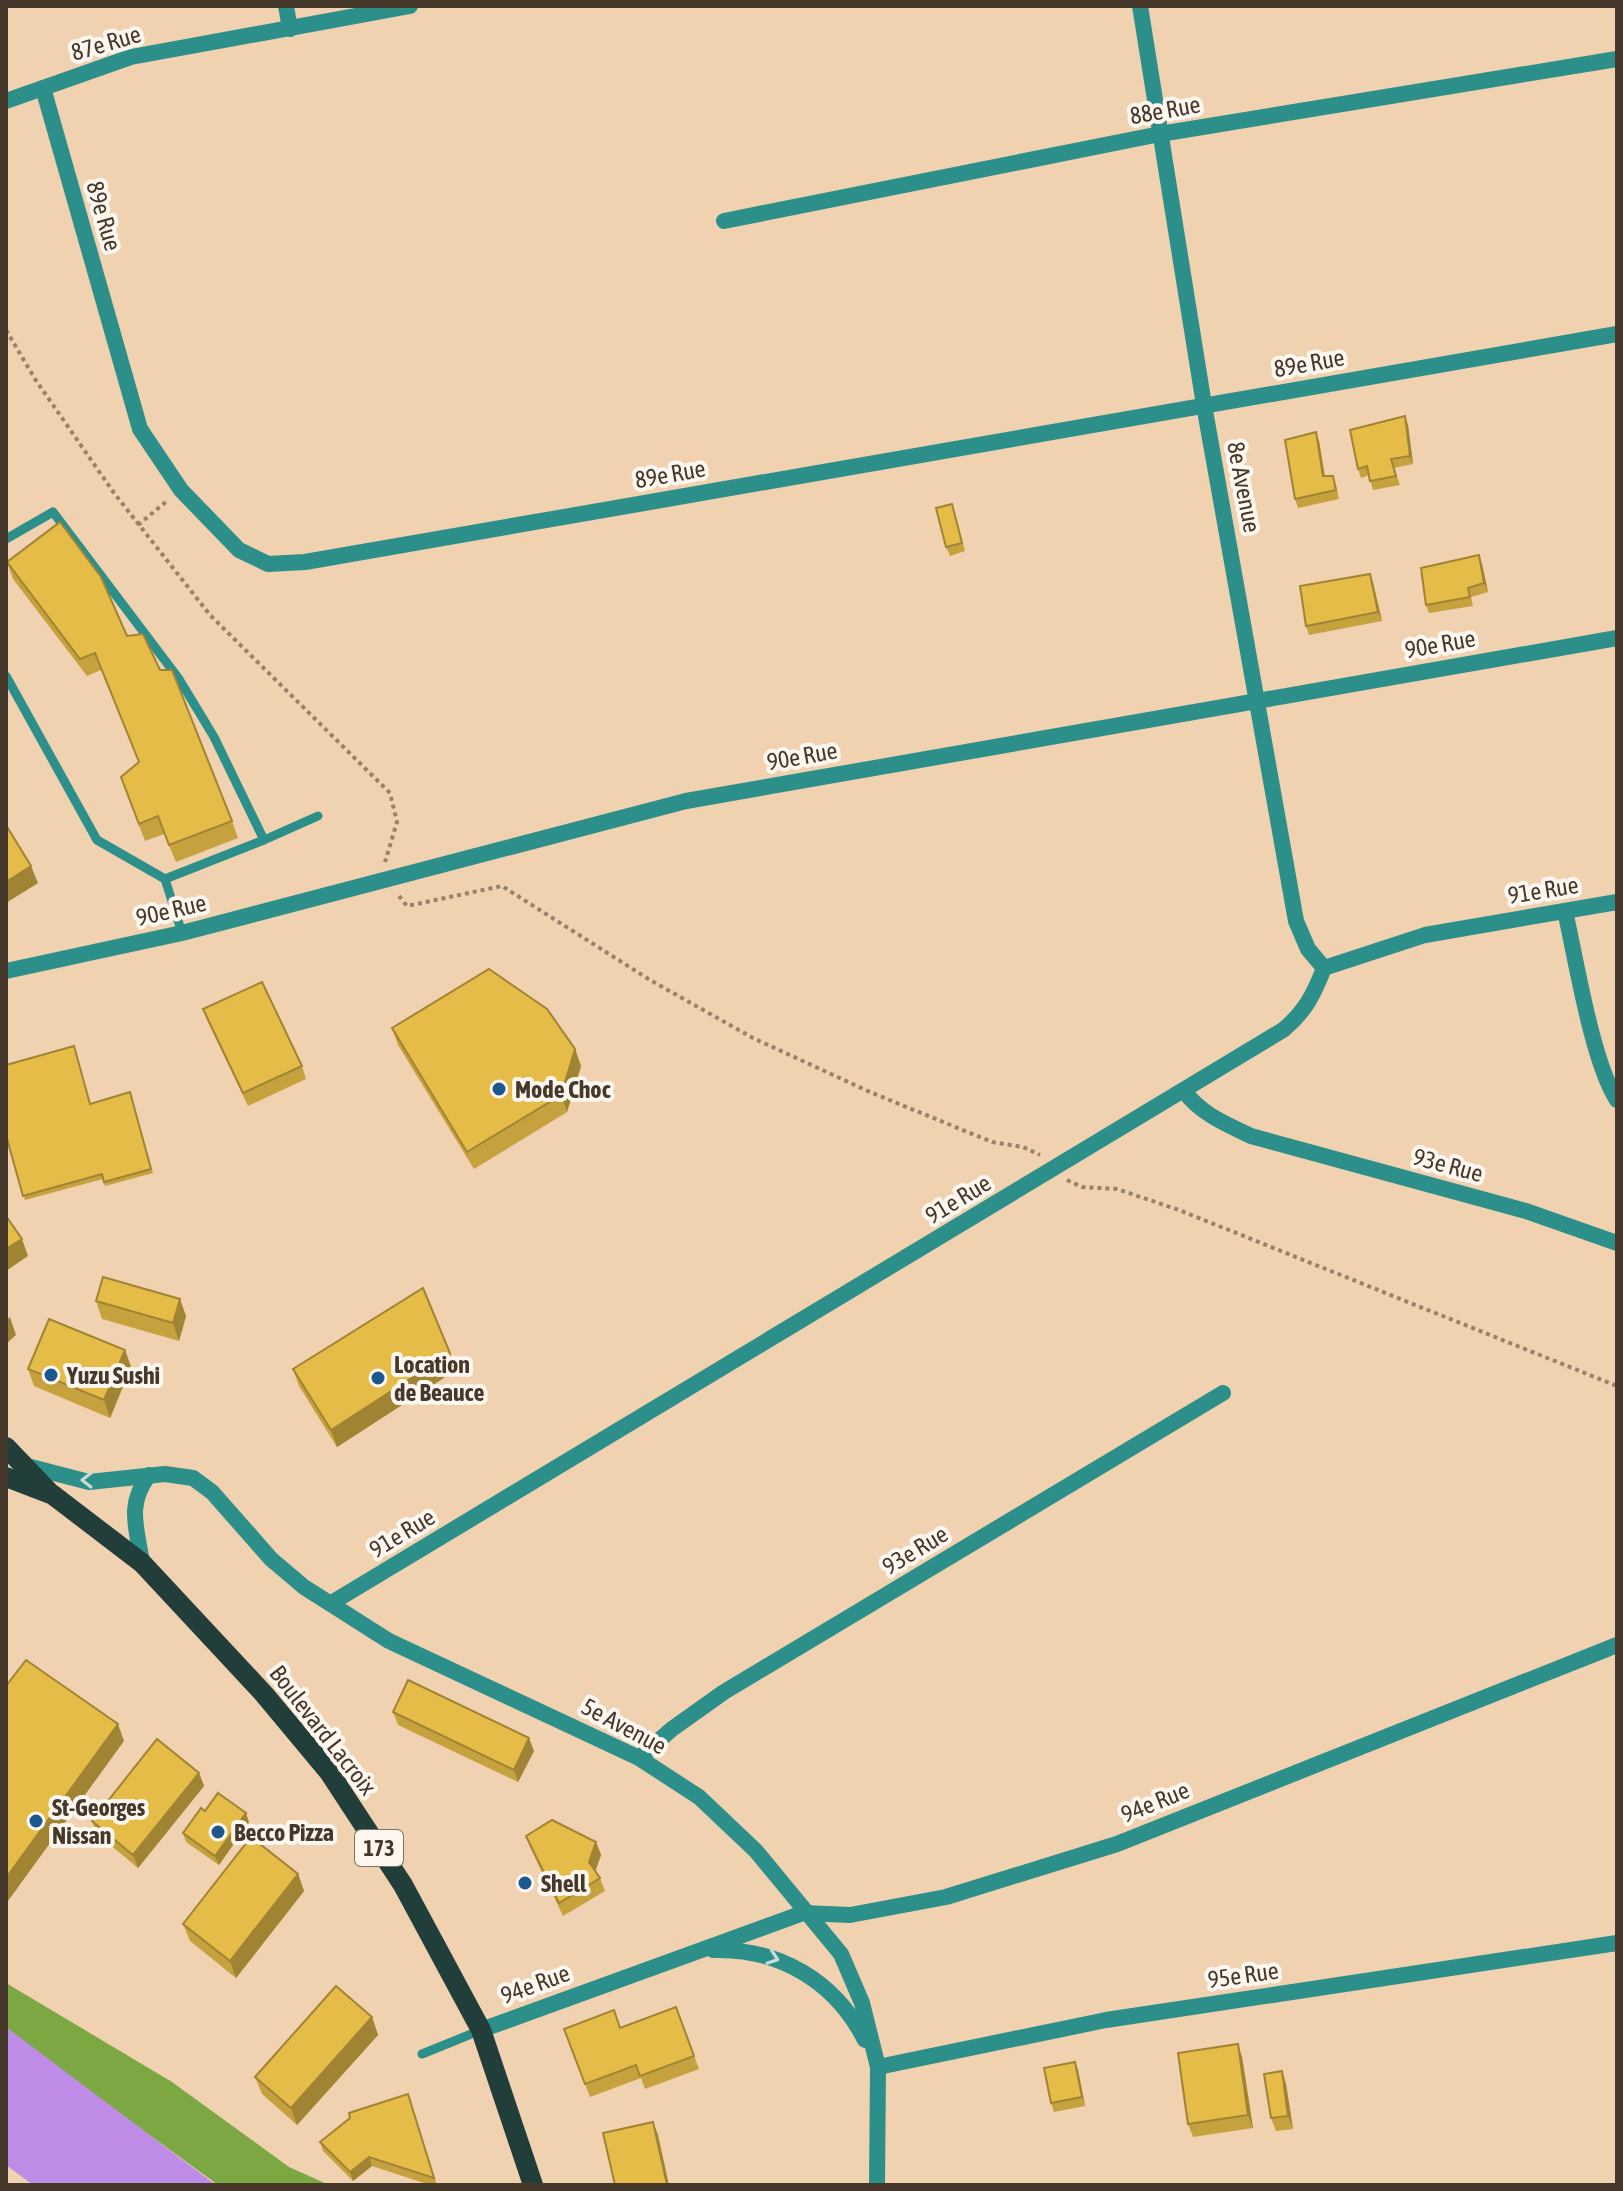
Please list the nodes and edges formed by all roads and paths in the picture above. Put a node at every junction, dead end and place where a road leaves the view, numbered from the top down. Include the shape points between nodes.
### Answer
1 (286, 6) edge
2 (410, 6) edge
3 (1140, 6) edge
4 (290, 29) junction
5 (1617, 59) edge
6 (43, 88) junction
7 (6, 101) edge
8 (1160, 134) junction
9 (724, 221) dead end
10 (6, 330) edge
11 (1617, 334) edge
12 (1204, 405) junction
13 (181, 490) junction
14 (138, 525) junction
15 (6, 539) edge
16 (1617, 638) edge
17 (6, 676) edge
18 (1259, 699) junction
19 (318, 816) dead end
20 (264, 840) junction
21 (384, 859) dead end
22 (165, 879) junction
23 (397, 894) dead end
24 (1617, 902) edge
25 (1565, 911) junction
26 (182, 933) junction
27 (1324, 968) junction
28 (6, 971) edge
29 (1184, 1091) junction
30 (1617, 1100) edge
31 (1042, 1157) dead end
32 (1065, 1179) dead end
33 (1617, 1243) edge
34 (1617, 1386) edge
35 (1223, 1393) dead end
36 (6, 1447) edge
37 (27, 1466) junction
38 (149, 1475) junction
39 (6, 1477) edge
40 (53, 1495) junction
41 (142, 1563) junction
42 (333, 1602) junction
43 (1617, 1645) edge
44 (639, 1758) junction
45 (803, 1913) junction
46 (1617, 1943) edge
47 (697, 1950) junction
48 (481, 2030) junction
49 (422, 2054) dead end
50 (878, 2067) junction
51 (533, 2185) edge
52 (877, 2185) edge

1 - 4 street
2 - 4 street, 87e Rue
3 - 8 street, 8e Avenue
4 - 6 street, 87e Rue via 131,57
5 - 8 street, 88e Rue
6 - 7 street, 87e Rue
6 - 13 street, 89e Rue via 140,429
8 - 9 street, 88e Rue
8 - 12 street, 8e Avenue
10 - 14 path
11 - 12 street, 89e Rue
12 - 13 street, 89e Rue via 305,562 268,564 254,559 211,524
12 - 18 street, 8e Avenue
13 - 14 path
14 - 21 path via 210,615 390,793 397,822
15 - 20 lane via 53,512 179,679
16 - 18 street, 90e Rue
17 - 22 lane via 97,840
18 - 26 street, 90e Rue via 686,801
18 - 27 street, 8e Avenue via 1296,921 1308,949
19 - 20 lane
20 - 22 lane
22 - 26 lane
23 - 31 path via 407,906 502,886 753,1038 884,1098
24 - 25 street, 91e Rue
25 - 27 street, 91e Rue via 1425,935
25 - 30 street via 1608,1087
26 - 28 street, 90e Rue
27 - 29 street, 91e Rue via 1300,1017
29 - 33 street, 93e Rue via 1218,1121 1251,1136 1526,1211
29 - 42 street, 91e Rue
32 - 34 path via 1179,1210
35 - 44 street, 93e Rue via 724,1692
36 - 37 main road, Boulevard Lacroix / 173
38 -> 37 street, 5e Avenue via 89,1482
37 - 40 main road, Boulevard Lacroix / 173
38 - 41 street via 133,1506
38 - 42 street, 5e Avenue via 193,1478 271,1559 304,1587
39 - 40 main road, Boulevard Lacroix / 173
40 - 41 main road, Boulevard Lacroix / 173
41 - 48 main road, Boulevard Lacroix / 173 via 329,1772 403,1885
42 - 44 street, 5e Avenue via 389,1641
43 - 45 street, 94e Rue via 1101,1849 946,1897 850,1915
44 - 45 street, 5e Avenue via 710,1808 756,1851
45 - 47 street, 94e Rue
45 - 50 street, 5e Avenue via 841,1954 862,2003
46 - 50 street, 95e Rue via 1106,2020
47 - 48 street, 94e Rue
47 -> 50 street, 94e Rue via 759,1954 806,1973 853,2017
48 - 49 lane
48 - 51 main road, Boulevard Lacroix / 173
50 - 52 street, 5e Avenue

